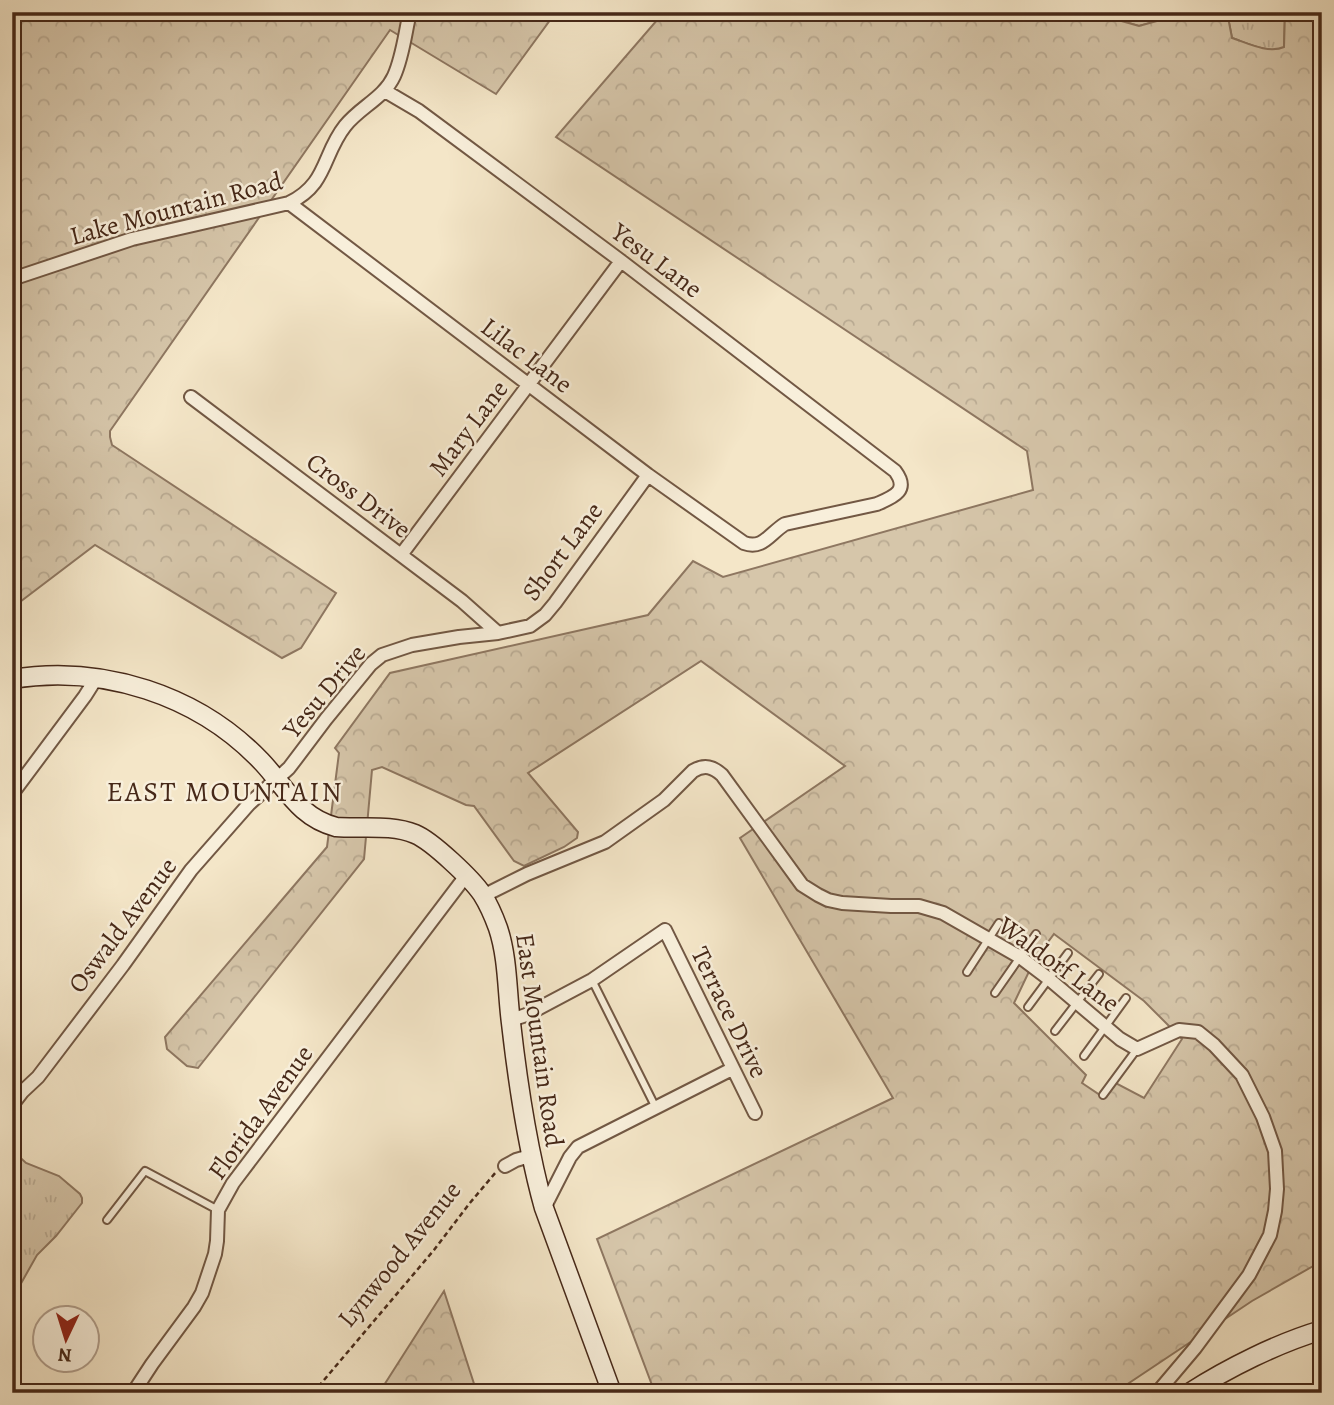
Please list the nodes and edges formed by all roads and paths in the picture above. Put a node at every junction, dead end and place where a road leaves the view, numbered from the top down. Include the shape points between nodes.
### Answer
1 (410, 12) edge
2 (386, 91) junction
3 (289, 203) junction
4 (621, 261) junction
5 (12, 279) edge
6 (529, 385) junction
7 (191, 397) dead end
8 (648, 475) junction
9 (740, 541) joint
10 (401, 555) junction
11 (498, 634) junction
12 (96, 677) junction
13 (12, 679) edge
14 (276, 779) junction
15 (12, 794) edge
16 (466, 877) junction
17 (483, 896) junction
18 (999, 923) dead end
19 (1036, 934) dead end
20 (988, 939) junction
21 (1068, 953) dead end
22 (1020, 957) junction
23 (967, 972) dead end
24 (1099, 974) dead end
25 (1049, 979) junction
26 (592, 980) junction
27 (995, 993) dead end
28 (1126, 998) dead end
29 (1077, 1003) junction
30 (1028, 1007) dead end
31 (511, 1020) junction
32 (1105, 1026) junction
33 (1055, 1031) dead end
34 (1137, 1049) junction
35 (1084, 1056) dead end
36 (732, 1069) junction
37 (1103, 1095) dead end
38 (12, 1105) edge
39 (656, 1108) junction
40 (755, 1113) dead end
41 (530, 1156) junction
42 (505, 1166) joint
43 (544, 1208) junction
44 (218, 1210) junction
45 (107, 1220) dead end
46 (1322, 1330) edge
47 (133, 1393) edge
48 (313, 1393) edge
49 (612, 1393) edge
50 (1157, 1393) edge
51 (1189, 1393) edge

1 - 2 street, Lake Mountain Road via 398,65
2 - 3 street, Lake Mountain Road via 346,124 317,180 302,197
2 - 4 street, Yesu Lane
3 - 5 street, Lake Mountain Road via 132,239
3 - 6 street, Lilac Lane
4 - 6 street, Mary Lane
4 - 9 street, Yesu Lane via 901,480 895,495 877,504 785,524 758,544
6 - 8 street, Lilac Lane
6 - 10 street, Mary Lane
7 - 10 street, Cross Drive
8 - 9 street, Lilac Lane
8 - 11 street, Short Lane via 545,615 530,626
10 - 11 street, Cross Drive
11 - 14 street, Yesu Drive via 412,645 382,656
12 - 13 street, East Mountain Road
12 - 14 street, East Mountain Road via 163,695 208,718 250,750
12 - 15 street
14 - 16 street, East Mountain Road via 295,803 319,821 336,827 388,828 416,834
14 - 38 street, Oswald Avenue via 191,870 38,1077
16 - 17 street, East Mountain Road
16 - 44 street, Florida Avenue via 233,1183
17 - 20 street, Waldorf Lane via 606,842 664,800 693,771 709,766 722,775 811,892 842,903 933,909
17 - 31 street, East Mountain Road via 502,944
18 - 20 lane
19 - 22 lane
20 - 22 street, Waldorf Lane
20 - 23 lane
21 - 25 lane
22 - 25 street, Waldorf Lane
22 - 27 lane
24 - 29 lane
25 - 29 street, Waldorf Lane
25 - 30 lane
26 - 31 street
26 - 36 street, Terrace Drive via 665,930
26 - 39 lane
28 - 32 lane
29 - 32 street, Waldorf Lane
29 - 33 lane
31 - 41 street, East Mountain Road
32 - 34 street, Waldorf Lane
32 - 35 lane
34 - 37 lane
34 - 50 street via 1179,1030 1198,1032 1214,1045 1242,1075 1263,1116 1276,1162 1275,1211 1259,1258
36 - 39 street
36 - 40 street, Terrace Drive
39 - 43 street via 578,1147
41 - 42 street
41 - 43 street, East Mountain Road
42 - 48 path, Lynwood Avenue
43 - 49 street, East Mountain Road
44 - 45 lane via 145,1171
44 - 47 street, Florida Avenue via 215,1254 202,1293
46 - 51 street via 1250,1359

